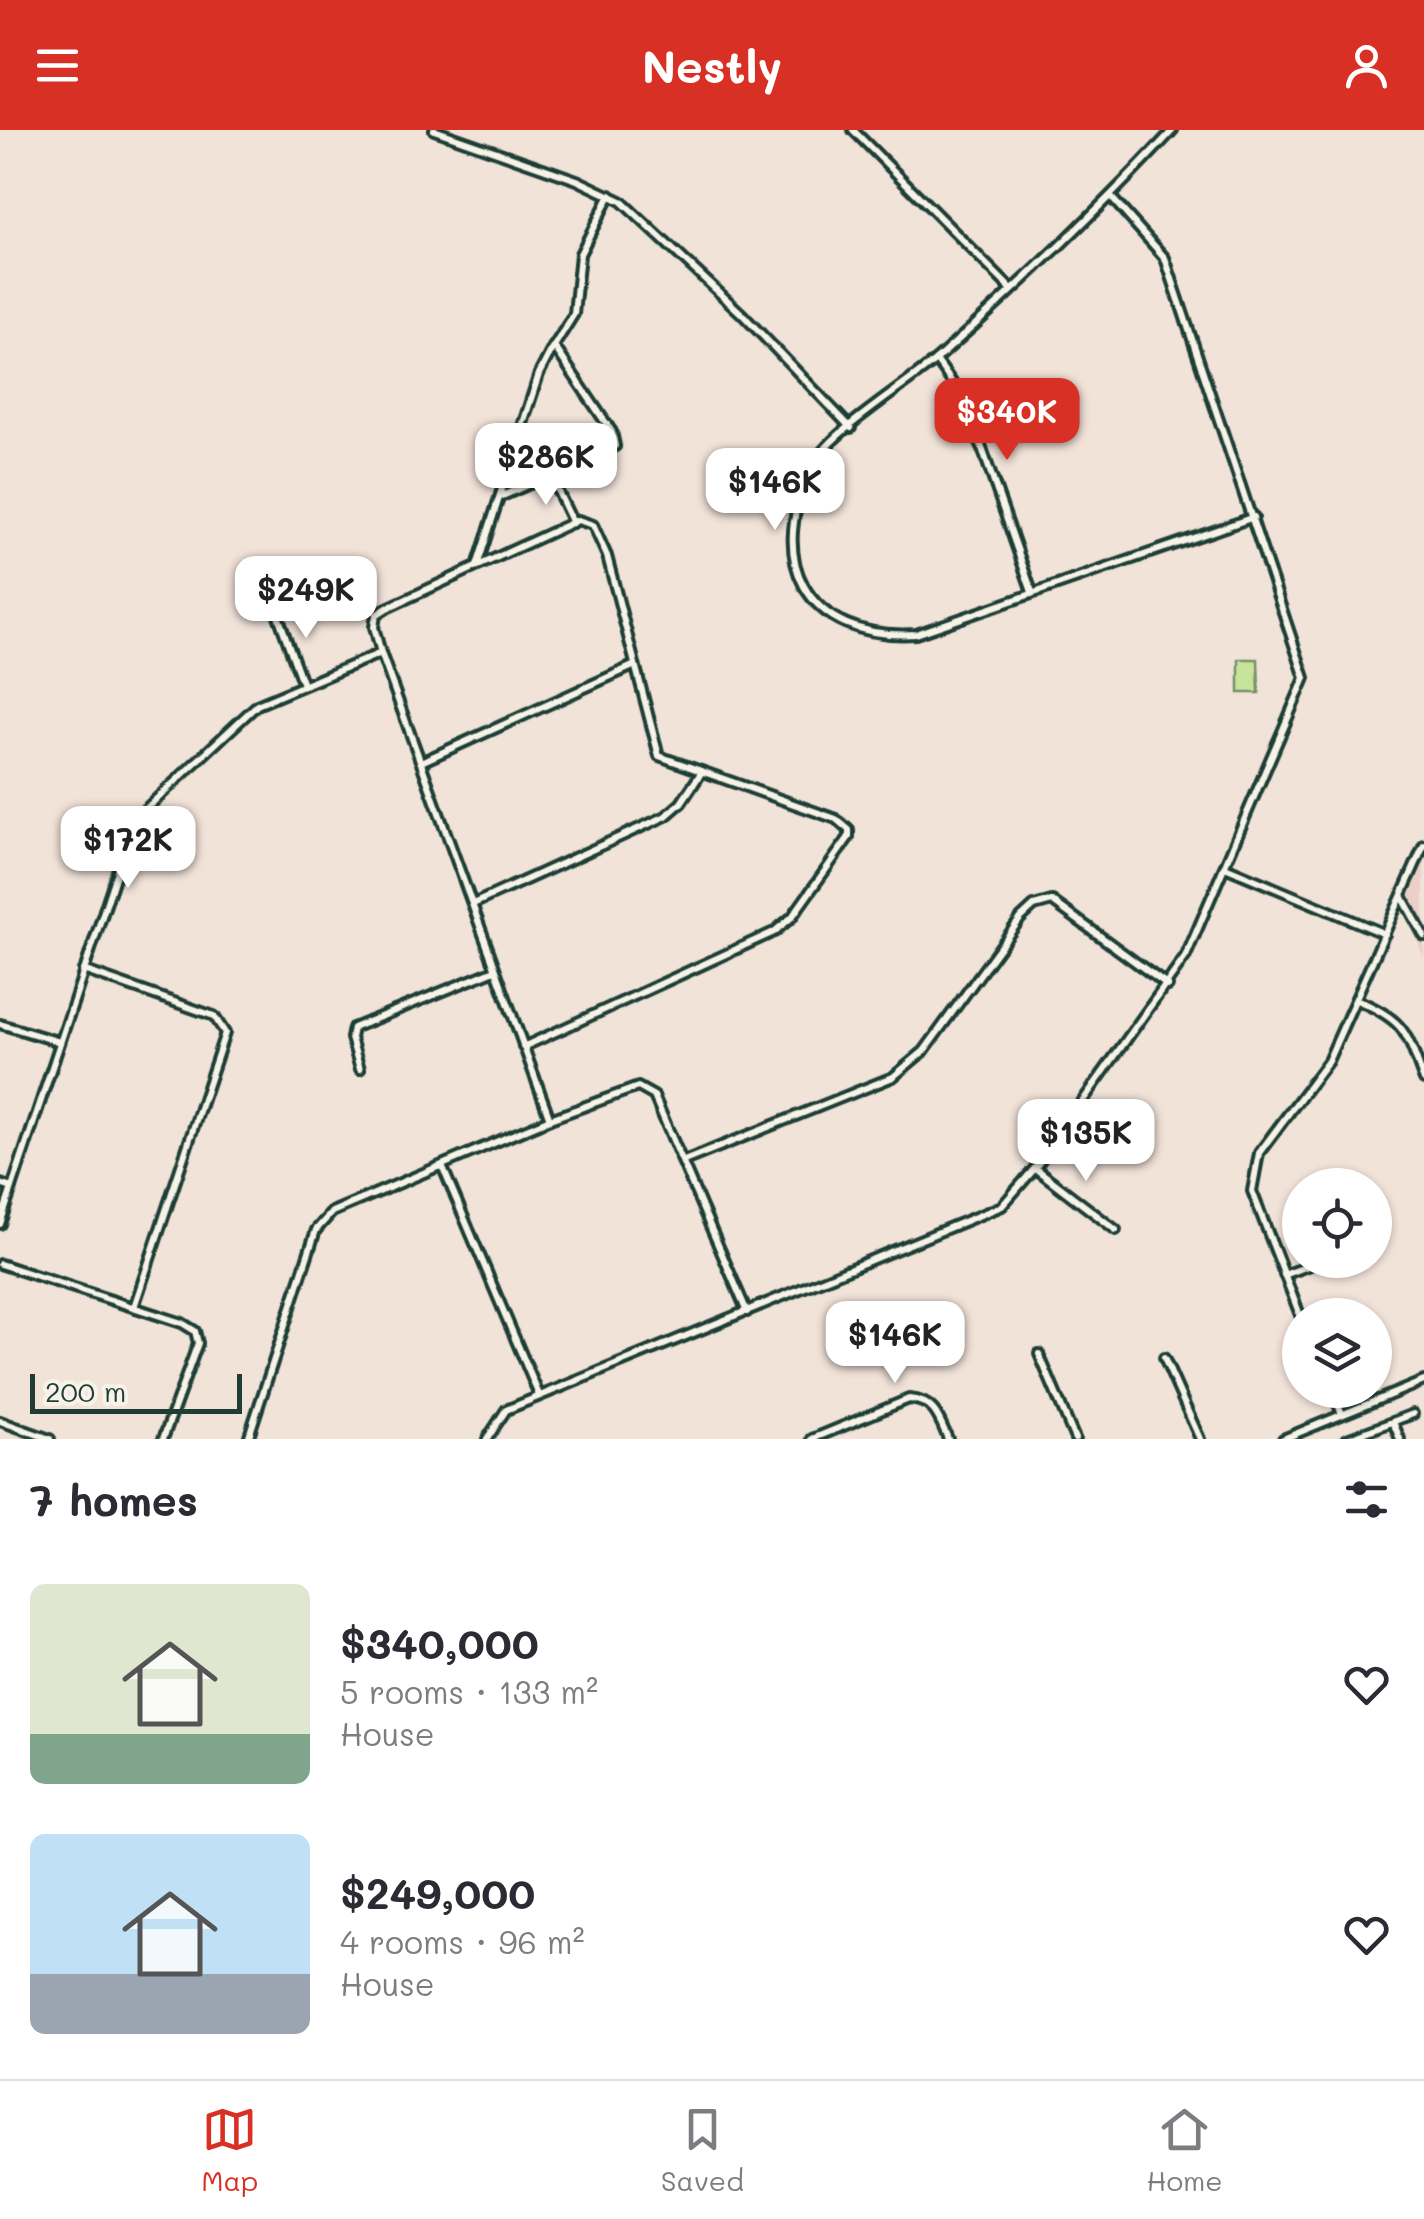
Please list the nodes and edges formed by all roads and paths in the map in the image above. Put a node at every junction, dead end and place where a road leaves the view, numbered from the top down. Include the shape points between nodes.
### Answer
1 (434, 130) edge
2 (853, 130) edge
3 (1173, 130) edge
4 (610, 195) junction
5 (1111, 197) junction
6 (1011, 289) junction
7 (554, 346) junction
8 (936, 360) junction
9 (851, 428) junction
10 (551, 476) junction
11 (500, 497) junction
12 (1254, 517) junction
13 (573, 522) junction
14 (476, 567) junction
15 (1032, 592) junction
16 (276, 610) dead end
17 (381, 653) junction
18 (633, 666) junction
19 (303, 685) junction
20 (421, 762) junction
21 (701, 772) junction
22 (1424, 845) edge
23 (1225, 868) junction
24 (1402, 896) junction
25 (472, 904) junction
26 (1385, 934) junction
27 (1424, 936) edge
28 (84, 970) junction
29 (496, 970) junction
30 (1168, 986) junction
31 (1357, 1000) junction
32 (0, 1024) edge
33 (60, 1042) junction
34 (522, 1047) junction
35 (360, 1069) dead end
36 (1424, 1080) edge
37 (550, 1119) junction
38 (684, 1162) junction
39 (442, 1168) junction
40 (1035, 1168) junction
41 (0, 1184) edge
42 (12, 1188) junction
43 (0, 1224) edge
44 (1116, 1230) dead end
45 (0, 1264) edge
46 (1282, 1270) edge
47 (134, 1307) junction
48 (747, 1312) junction
49 (1039, 1354) dead end
50 (1164, 1358) dead end
51 (1424, 1381) edge
52 (540, 1395) junction
53 (1340, 1408) edge
54 (1342, 1414) junction
55 (1413, 1414) dead end
56 (0, 1421) edge
57 (1393, 1422) junction
58 (50, 1439) edge
59 (163, 1439) edge
60 (248, 1439) edge
61 (488, 1439) edge
62 (812, 1439) edge
63 (948, 1439) edge
64 (1075, 1439) edge
65 (1200, 1439) edge
66 (1283, 1439) edge
67 (1346, 1439) edge
68 (1400, 1439) edge

1 - 4 street
2 - 6 street
3 - 5 street
4 - 7 street via 580,254 574,314
4 - 9 street via 742,314
5 - 6 street
5 - 12 street via 1164,258
6 - 8 street
7 - 10 street via 616,440 607,451
7 - 11 street
8 - 9 street
8 - 15 street via 966,402
9 - 15 street via 816,459 793,530 794,564 808,599 828,614 888,636 916,634
10 - 11 street
10 - 13 street
11 - 14 street
12 - 15 street
12 - 23 street via 1303,665 1304,687
13 - 14 street
13 - 18 street via 593,525 606,556
14 - 17 street via 376,616
16 - 19 street
17 - 19 street
17 - 20 street
18 - 20 street
18 - 21 street via 660,756
19 - 28 street via 258,705 134,820
20 - 25 street
21 - 25 street via 666,816
21 - 34 street via 836,818 849,837 774,932
22 - 24 street
23 - 26 street
23 - 30 street
24 - 26 street
24 - 27 street
25 - 29 street
26 - 31 street
28 - 33 street
28 - 47 street via 214,1016 225,1032
29 - 34 street
29 - 35 street via 353,1028
30 - 38 street via 1052,901 1034,906 924,1051 894,1077
30 - 40 street
31 - 36 street via 1400,1024
31 - 46 street via 1328,1062 1259,1153 1253,1171 1252,1191
32 - 33 street
33 - 42 street
34 - 37 street
37 - 38 street via 646,1089
37 - 39 street
38 - 48 street
39 - 52 street
39 - 60 street via 332,1212 316,1230
40 - 44 street
40 - 48 street via 993,1212
41 - 42 street
42 - 43 street
45 - 47 street
47 - 59 street via 182,1323 198,1343
48 - 52 street
49 - 64 street
50 - 65 street
51 - 54 street
52 - 61 street via 506,1410
53 - 54 street
54 - 66 street
55 - 57 street
56 - 58 street
57 - 67 street
57 - 68 street
62 - 63 street via 924,1400

